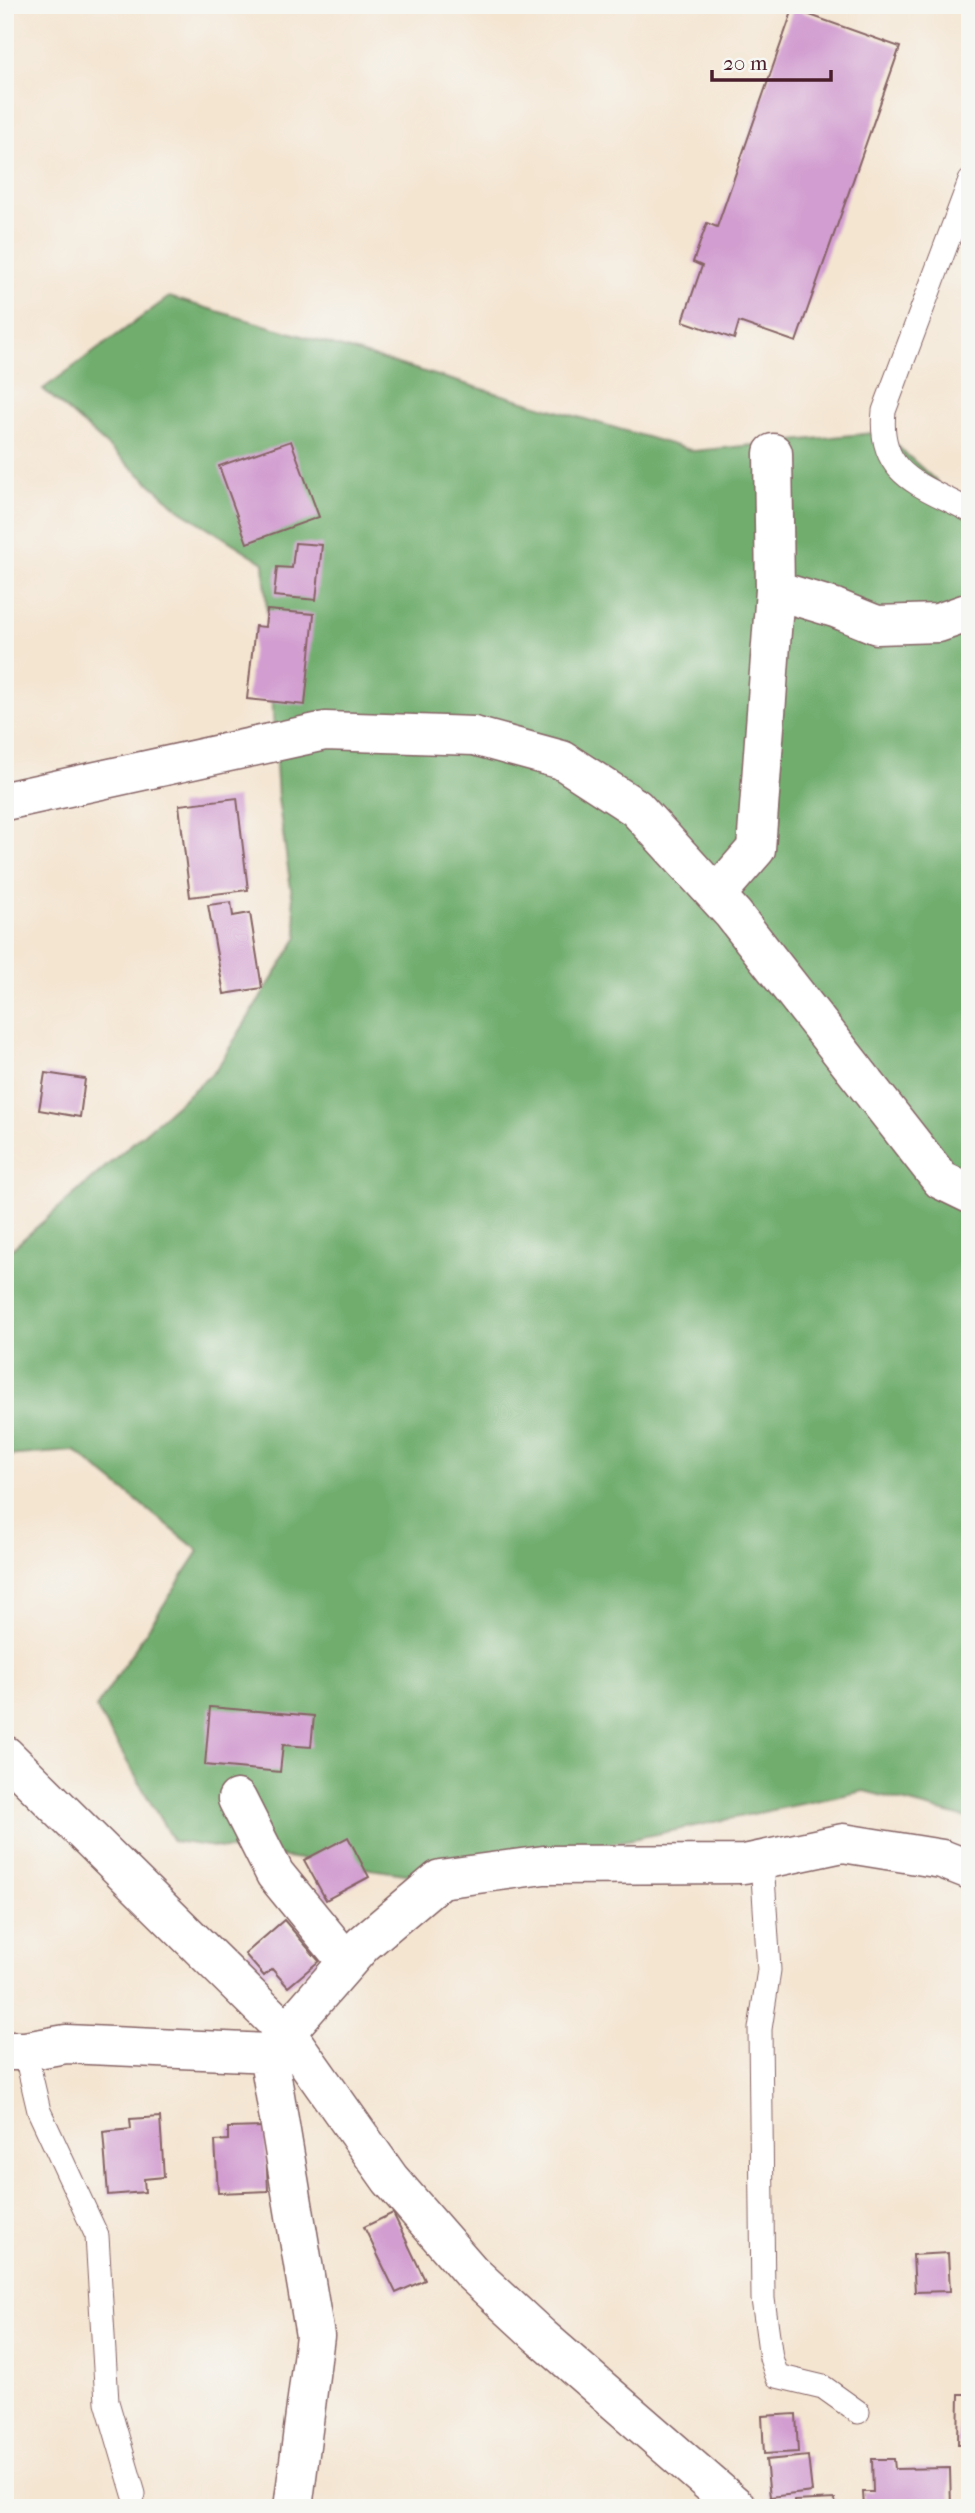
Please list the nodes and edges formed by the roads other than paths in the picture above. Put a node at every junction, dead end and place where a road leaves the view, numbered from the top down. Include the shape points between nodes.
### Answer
1 (970, 181) edge
2 (773, 453) dead end
3 (970, 511) edge
4 (775, 590) junction
5 (970, 612) edge
6 (5, 802) edge
7 (716, 895) junction
8 (970, 1194) edge
9 (5, 1755) edge
10 (237, 1799) dead end
11 (762, 1861) junction
12 (970, 1870) edge
13 (347, 1962) junction
14 (277, 2043) junction
15 (15, 2051) edge
16 (858, 2412) dead end
17 (134, 2494) dead end
18 (293, 2508) edge
19 (738, 2508) edge

1 - 3 lane via 884,411 882,432 887,451 914,484
2 - 4 street
4 - 5 street via 877,625 938,623
4 - 7 street via 756,849
6 - 7 street via 325,732 474,736 562,760 636,808
7 - 8 street via 941,1180
9 - 14 street
10 - 13 street via 275,1874
11 - 12 street via 843,1843 942,1859
11 - 13 street via 544,1865 440,1879
11 - 16 lane via 769,1970 760,2029 763,2299 771,2358 777,2376 823,2388
13 - 14 street
14 - 15 street via 66,2043
14 - 18 street via 315,2336
14 - 19 street via 471,2272
15 - 17 lane via 97,2236 107,2402

